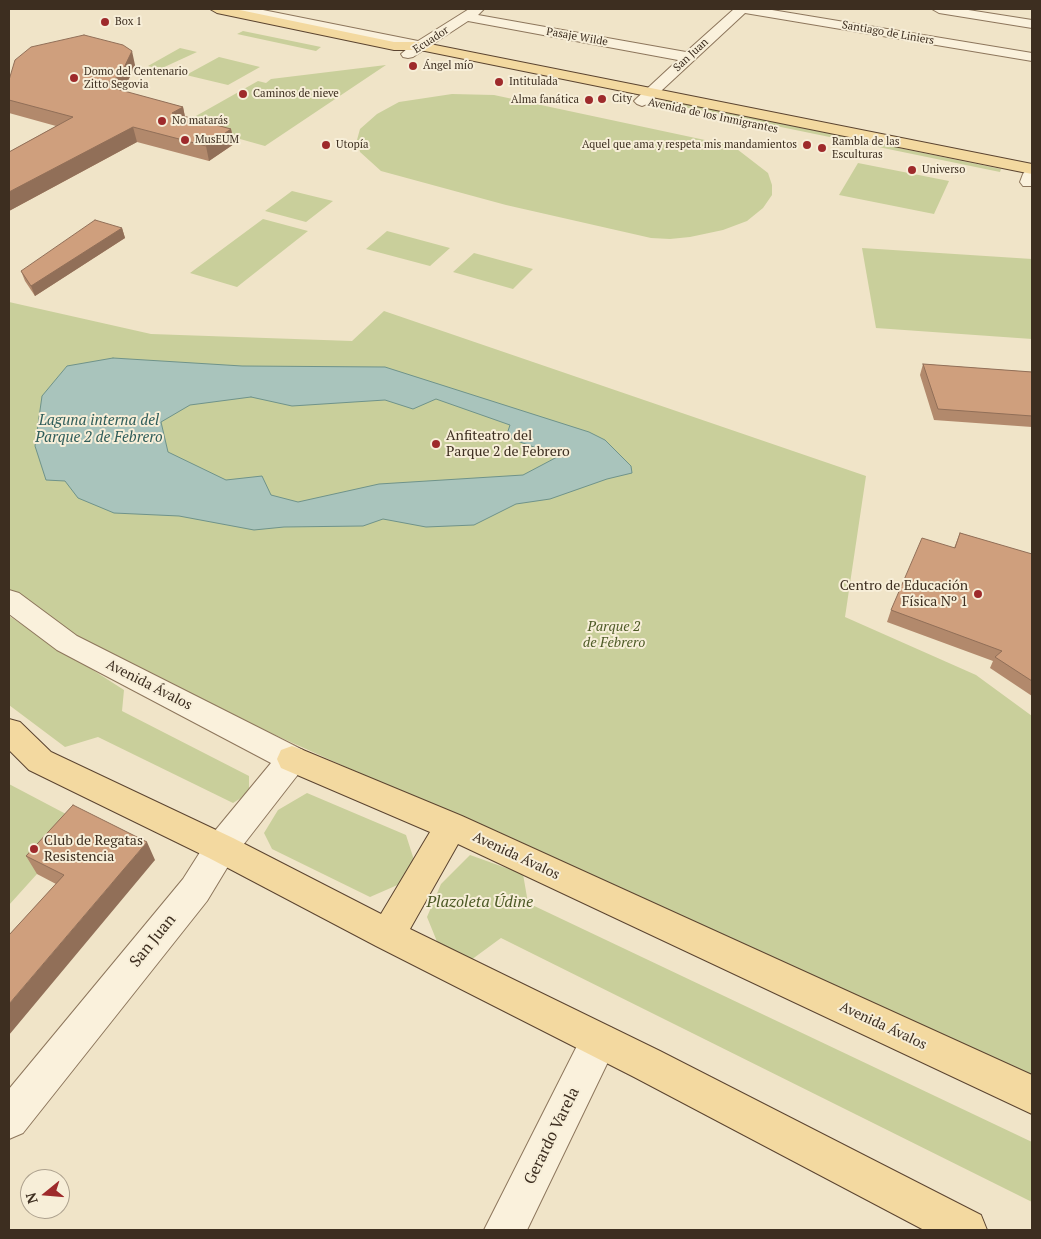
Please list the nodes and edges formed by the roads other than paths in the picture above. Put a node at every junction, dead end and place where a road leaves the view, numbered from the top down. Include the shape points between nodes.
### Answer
1 (217, 9) edge
2 (240, 9) edge
3 (478, 9) edge
4 (742, 9) edge
5 (939, 9) edge
6 (466, 17) junction
7 (1032, 24) edge
8 (408, 49) junction
9 (688, 57) junction
10 (1032, 58) edge
11 (646, 97) junction
12 (1032, 177) edge
13 (9, 600) edge
14 (9, 730) edge
15 (292, 759) junction
16 (451, 826) junction
17 (221, 848) junction
18 (388, 935) junction
19 (599, 1041) junction
20 (1032, 1096) edge
21 (9, 1119) edge
22 (505, 1230) edge
23 (966, 1230) edge

1 - 8 main road, Avenida de los Inmigrantes
2 - 8 street, Avenida de los Inmigrantes
3 - 6 street, Ecuador
4 - 9 street, San Juan
4 - 10 street, Santiago de Liniers
5 - 7 street
6 - 8 street, Ecuador
6 - 9 street, Pasaje Wilde
8 - 11 main road, Avenida de los Inmigrantes
9 - 11 street, San Juan
11 - 12 main road, Avenida de los Inmigrantes
13 - 15 street, Avenida Ávalos via 67,643
14 - 17 main road via 40,761
15 - 16 main road, Avenida Ávalos
15 - 17 street, San Juan
16 - 18 main road
16 - 20 main road, Avenida Ávalos
17 - 18 main road
17 - 21 street, San Juan via 195,890
18 - 19 main road
19 - 22 street, Gerardo Varela
19 - 23 main road

